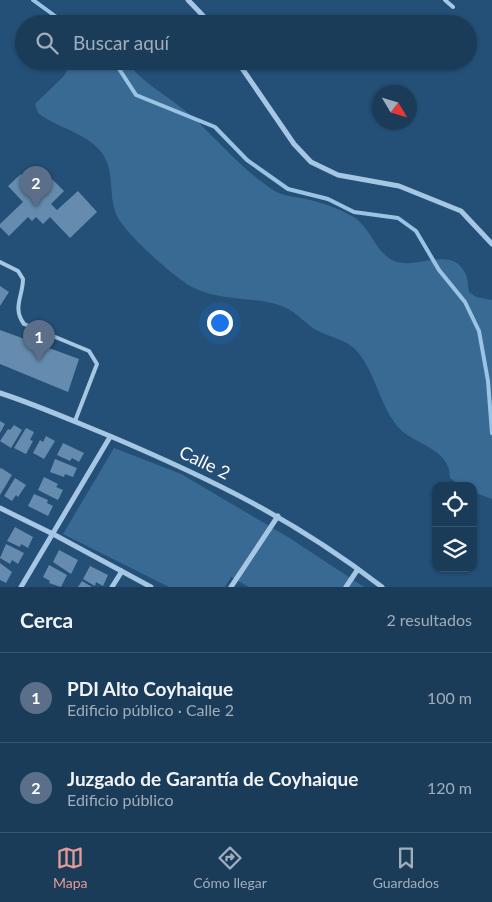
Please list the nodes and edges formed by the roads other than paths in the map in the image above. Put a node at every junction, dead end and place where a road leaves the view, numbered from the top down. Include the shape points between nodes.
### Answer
1 (188, 0) edge
2 (444, 0) edge
3 (453, 7) dead end
4 (202, 15) edge
5 (243, 70) edge
6 (492, 244) edge
7 (0, 262) edge
8 (0, 393) edge
9 (75, 421) junction
10 (110, 437) junction
11 (0, 508) edge
12 (278, 516) junction
13 (53, 534) junction
14 (358, 569) junction
15 (122, 571) junction
16 (21, 587) edge
17 (112, 587) edge
18 (151, 587) edge
19 (231, 587) edge
20 (346, 587) edge
21 (382, 587) edge

1 - 4 street
2 - 3 lane
5 - 6 street via 294,144 311,162 338,175 400,186 461,211
7 - 9 lane via 18,271 23,278 17,308 24,324 89,351 94,357 97,364
8 - 9 street, Calle 2
9 - 10 street, Calle 2
10 - 12 street, Calle 2 via 196,472
10 - 13 street
11 - 13 street
12 - 14 street, Calle 2
12 - 19 street
13 - 15 street
13 - 16 street
14 - 20 street
14 - 21 street, Calle 2
15 - 17 street
15 - 18 street

